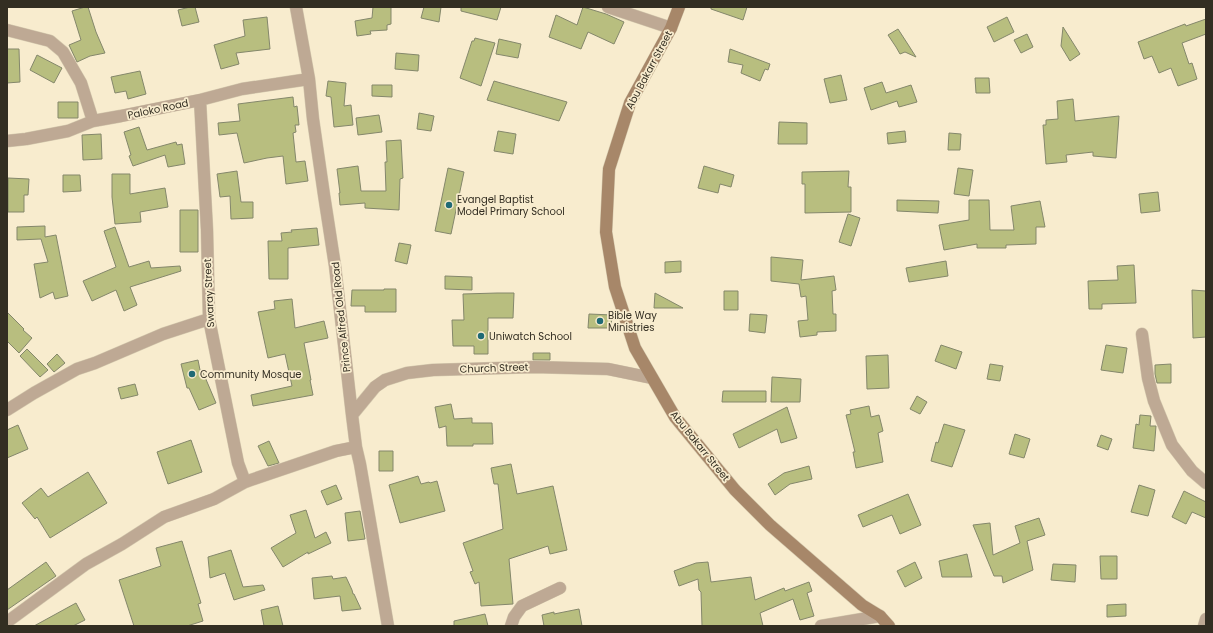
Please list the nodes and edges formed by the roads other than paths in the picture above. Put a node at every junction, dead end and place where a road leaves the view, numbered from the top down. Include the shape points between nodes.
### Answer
1 (296, 7) edge
2 (608, 7) edge
3 (679, 7) edge
4 (671, 28) junction
5 (7, 30) edge
6 (310, 78) junction
7 (200, 100) junction
8 (93, 120) junction
9 (7, 141) edge
10 (209, 319) junction
11 (1142, 334) dead end
12 (652, 378) junction
13 (7, 410) edge
14 (352, 415) junction
15 (356, 447) junction
16 (244, 482) junction
17 (1206, 483) edge
18 (560, 588) dead end
19 (880, 616) junction
20 (1206, 619) edge
21 (7, 622) edge
22 (388, 626) edge
23 (511, 626) edge
24 (821, 626) edge
25 (889, 626) edge
26 (1204, 626) edge

1 - 6 street, Prince Alfred Old Road
2 - 4 street
3 - 4 street, Abu Bakarr Street
4 - 12 street, Abu Bakarr Street via 630,103 609,169 606,232 615,287 635,348
5 - 8 street via 50,42 63,52 81,83
6 - 7 street, Paloko Road via 242,89
6 - 14 street, Prince Alfred Old Road via 314,127 335,266
7 - 8 street, Paloko Road
7 - 10 street, Swaray Street
8 - 9 street, Paloko Road via 68,131
10 - 13 street via 163,334 77,369
10 - 16 street, Swaray Street
11 - 17 street via 1154,401 1172,445 1192,471
12 - 14 street, Church Street via 608,369 534,367 414,372 385,380 375,387
12 - 19 street, Abu Bakarr Street via 675,417 735,490 781,535 862,605
14 - 15 street, Prince Alfred Old Road
15 - 16 street
15 - 22 street, Prince Alfred Old Road
16 - 21 street via 214,499 164,517 86,564
18 - 23 street via 522,606
19 - 24 street
19 - 25 street, Abu Bakarr Street
20 - 26 street

